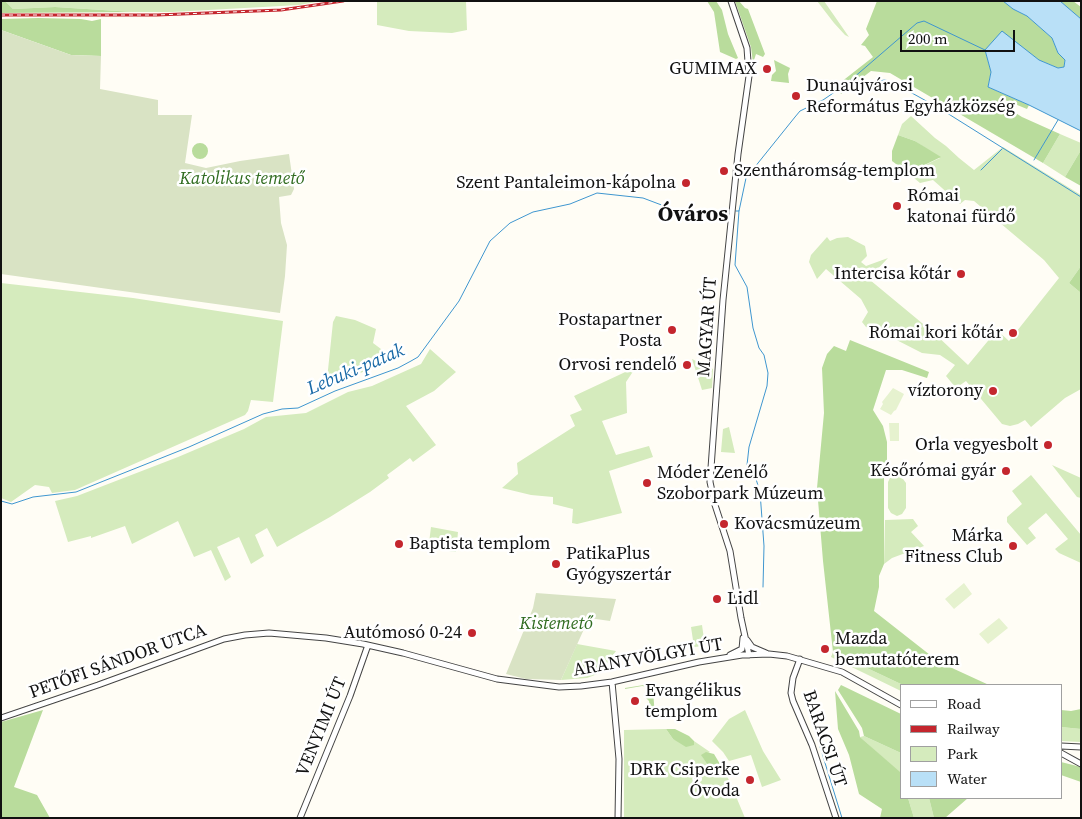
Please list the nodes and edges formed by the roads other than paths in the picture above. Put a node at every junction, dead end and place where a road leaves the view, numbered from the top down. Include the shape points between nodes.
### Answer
1 (731, 1) edge
2 (744, 632) junction
3 (245, 635) joint
4 (368, 645) junction
5 (769, 654) junction
6 (749, 655) junction
7 (792, 657) junction
8 (724, 658) junction
9 (800, 659) junction
10 (796, 668) junction
11 (612, 682) junction
12 (900, 704) edge
13 (1, 718) edge
14 (1062, 746) edge
15 (1081, 747) edge
16 (1062, 754) edge
17 (1081, 764) edge
18 (300, 818) edge
19 (618, 818) edge
20 (836, 818) edge

1 - 2 street, MAGYAR ÚT via 747,48 749,76 723,300 710,476 715,505 730,551
2 - 5 street via 752,647
2 - 6 street, MAGYAR ÚT
2 - 8 street via 742,648
3 - 4 street, ARANYVÖLGYI ÚT via 297,635
3 - 13 street, PETŐFI SÁNDOR UTCA via 216,641
4 - 11 street, ARANYVÖLGYI ÚT via 522,683 558,687
4 - 18 street, VENYIMI ÚT
5 - 6 street, ARANYVÖLGYI ÚT
5 - 7 street, ARANYVÖLGYI ÚT
6 - 8 street, ARANYVÖLGYI ÚT
7 - 9 street, ARANYVÖLGYI ÚT
7 - 10 street, BARACSI ÚT
8 - 11 street, ARANYVÖLGYI ÚT
9 - 10 street, BARACSI ÚT
9 - 12 street, ARANYVÖLGYI ÚT via 842,672
10 - 20 street, BARACSI ÚT via 791,688 793,701 812,745
11 - 19 street via 619,760
14 - 15 street
16 - 17 street

